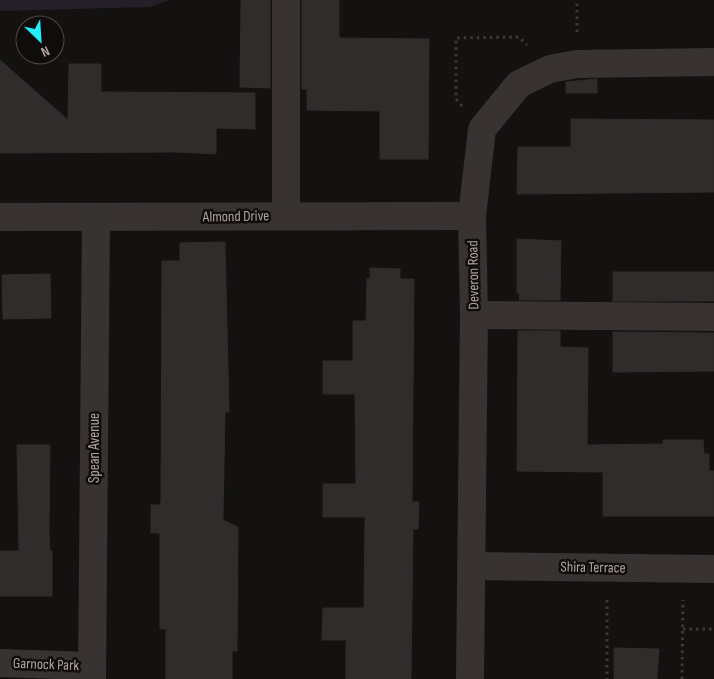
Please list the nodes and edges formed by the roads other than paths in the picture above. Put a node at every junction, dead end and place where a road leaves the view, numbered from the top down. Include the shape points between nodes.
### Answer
1 (286, 0) edge
2 (714, 62) edge
3 (286, 215) junction
4 (0, 216) edge
5 (472, 216) junction
6 (96, 218) junction
7 (474, 315) junction
8 (714, 317) edge
9 (471, 566) junction
10 (714, 569) edge
11 (0, 663) edge
12 (92, 672) edge
13 (470, 679) edge

1 - 3 street
2 - 5 street, Deveron Road via 577,64 550,69 519,84 482,129
3 - 5 street, Almond Drive
3 - 6 street, Almond Drive
4 - 6 street, Almond Drive
5 - 7 street, Deveron Road
6 - 12 street, Spean Avenue
7 - 8 street
7 - 9 street, Deveron Road
9 - 10 street, Shira Terrace
9 - 13 street, Deveron Road
11 - 12 street, Garnock Park

